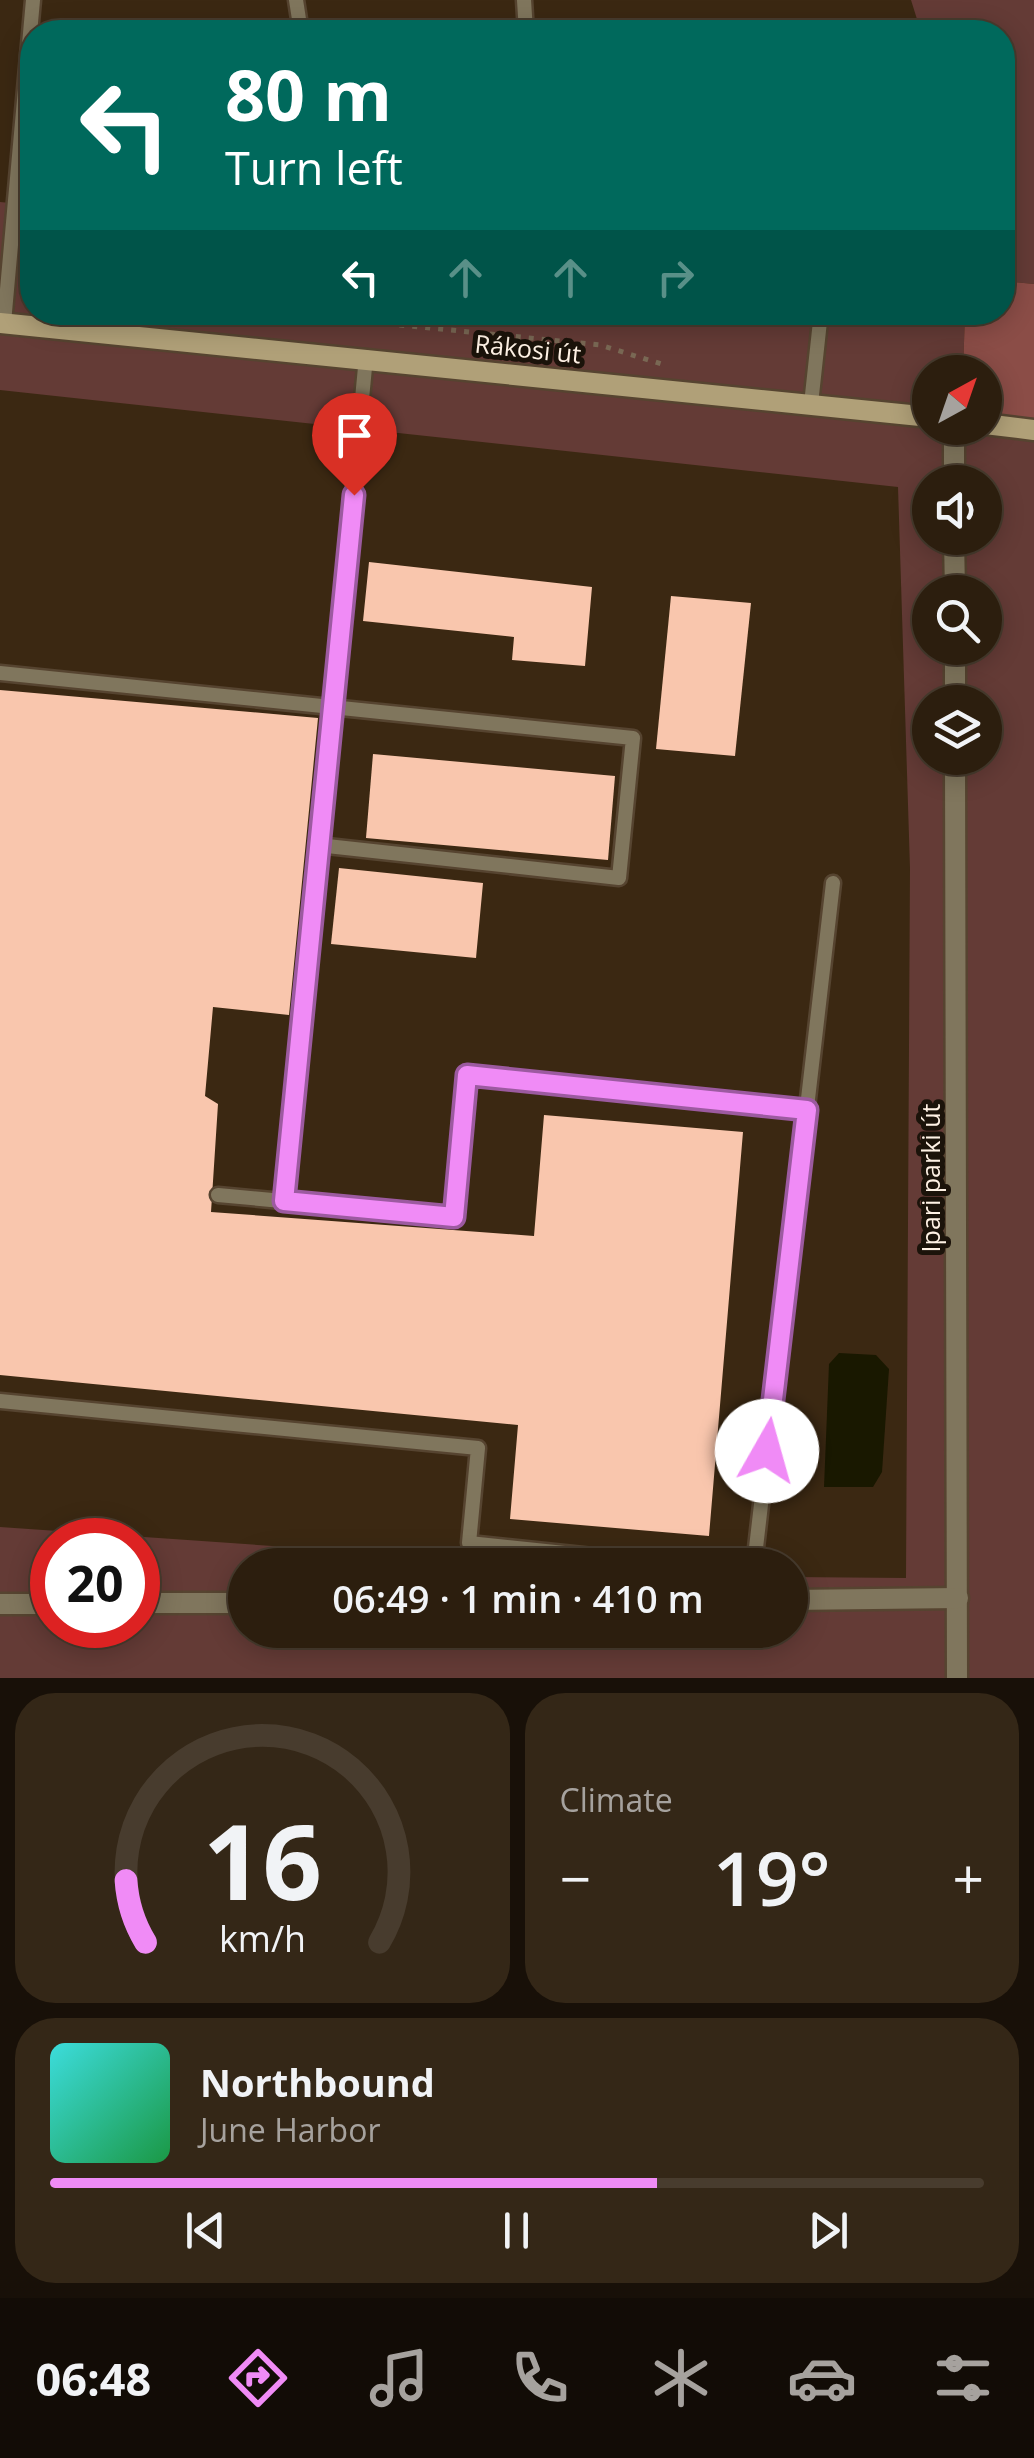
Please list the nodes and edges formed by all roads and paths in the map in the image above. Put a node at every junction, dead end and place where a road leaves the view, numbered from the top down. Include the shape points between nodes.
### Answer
1 (20, 135) edge
2 (2, 323) edge
3 (23, 325) edge
4 (400, 325) edge
5 (821, 325) edge
6 (366, 357) junction
7 (679, 370) dead end
8 (812, 404) junction
9 (912, 415) edge
10 (1002, 426) edge
11 (1034, 430) edge
12 (0, 672) edge
13 (333, 704) junction
14 (955, 775) edge
15 (318, 845) junction
16 (833, 883) dead end
17 (807, 1110) junction
18 (218, 1194) dead end
19 (284, 1201) junction
20 (0, 1401) edge
21 (517, 1548) edge
22 (756, 1548) edge
23 (958, 1598) junction
24 (808, 1600) edge
25 (228, 1603) edge
26 (0, 1604) edge
27 (30, 1604) edge
28 (160, 1604) edge
29 (957, 1678) edge

1 - 2 lane
3 - 6 main road, Rákosi út
4 - 7 path via 600,345
5 - 8 lane
6 - 8 main road, Rákosi út
6 - 13 lane
8 - 9 main road, Rákosi út
10 - 11 main road
12 - 13 lane
13 - 15 lane
13 - 15 lane via 634,738 623,843 619,878
14 - 23 street, Ipari parki út
15 - 19 lane
16 - 17 lane
17 - 19 lane via 467,1075 454,1217
17 - 22 lane
18 - 19 lane
20 - 21 lane via 478,1448 469,1543
23 - 24 street
23 - 29 street, Ipari parki út
25 - 28 street
26 - 27 street

